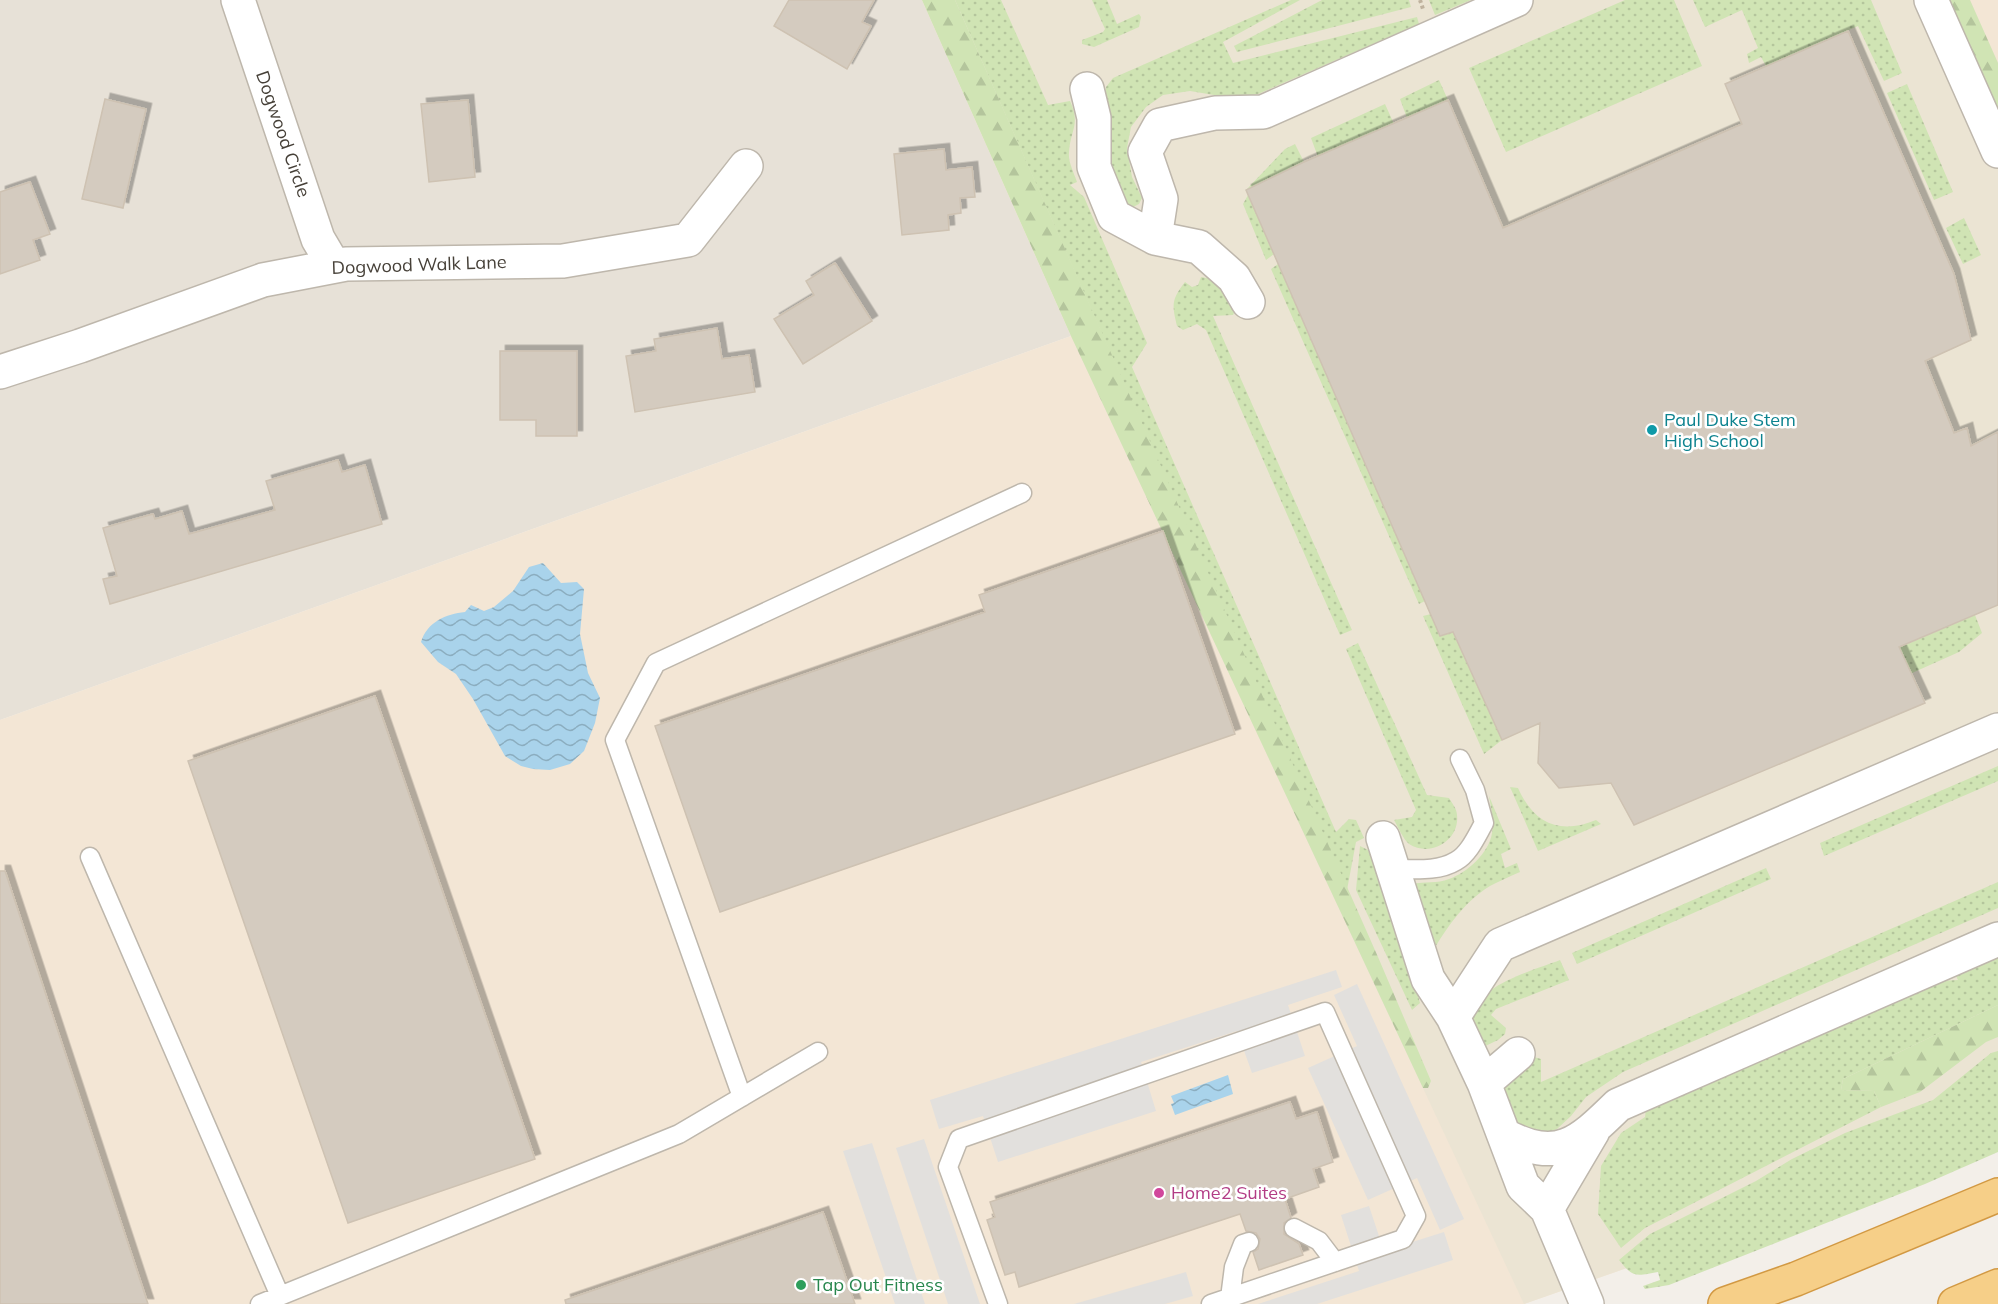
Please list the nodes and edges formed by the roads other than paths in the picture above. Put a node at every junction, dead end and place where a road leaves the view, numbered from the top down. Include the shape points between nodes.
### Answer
1 (238, 0) edge
2 (1516, 0) edge
3 (1932, 0) edge
4 (1087, 89) dead end
5 (1998, 151) edge
6 (746, 166) dead end
7 (1155, 238) junction
8 (334, 266) junction
9 (1248, 302) dead end
10 (0, 372) edge
11 (1022, 493) dead end
12 (1998, 730) edge
13 (1460, 759) dead end
14 (1383, 838) dead end
15 (90, 857) dead end
16 (1394, 869) junction
17 (1998, 939) edge
18 (1453, 1017) junction
19 (819, 1052) dead end
20 (1518, 1054) dead end
21 (1484, 1083) junction
22 (742, 1097) junction
23 (1595, 1127) junction
24 (1504, 1135) junction
25 (1998, 1195) edge
26 (1546, 1209) junction
27 (1294, 1228) dead end
28 (1249, 1242) dead end
29 (1335, 1262) junction
30 (1998, 1286) edge
31 (280, 1296) junction
32 (1230, 1298) junction
33 (260, 1304) edge
34 (998, 1304) edge
35 (1211, 1304) edge
36 (1587, 1304) edge
37 (1725, 1304) edge
38 (1955, 1304) edge

1 - 8 street, Dogwood Circle via 318,238
2 - 7 street via 1263,112 1215,112 1160,125 1145,152 1161,199
3 - 5 street
4 - 7 street via 1094,118 1094,167 1114,216
6 - 8 street, Dogwood Walk Lane via 688,240 563,261
7 - 9 street via 1199,247 1234,278
8 - 10 street, Dogwood Walk Lane via 263,280
11 - 22 lane via 656,663 615,740
12 - 18 street via 1500,945
13 - 16 lane via 1484,823 1457,861 1434,869
14 - 16 street
15 - 31 lane
16 - 18 street via 1428,979
17 - 23 street via 1618,1105
18 - 21 street
19 - 22 lane
20 - 21 street
21 - 24 street
22 - 31 lane via 679,1134
23 - 24 street via 1564,1147 1544,1149 1529,1147
23 - 26 street
24 - 26 street via 1523,1186
25 - 37 highway via 1796,1279
26 - 36 street
27 - 29 lane via 1319,1241
28 - 32 lane via 1243,1244 1234,1267
29 - 32 lane
29 - 34 lane via 1403,1239 1416,1216 1325,1012 959,1139 948,1167
30 - 38 highway
31 - 33 lane
32 - 35 lane

